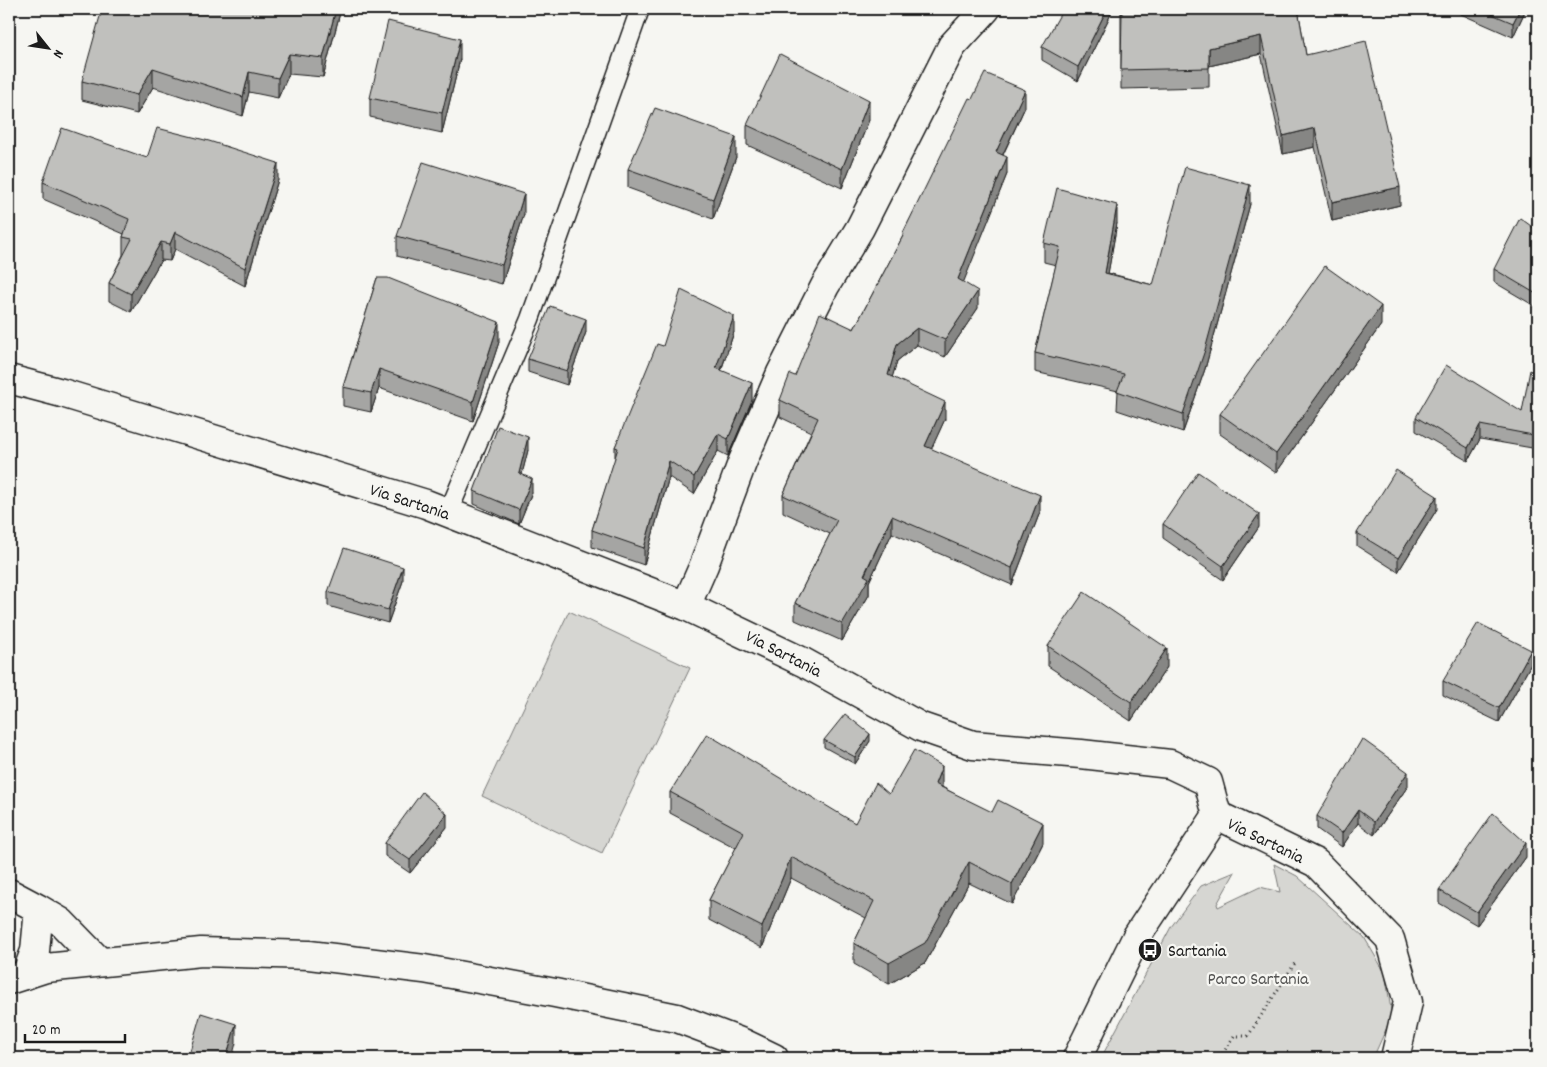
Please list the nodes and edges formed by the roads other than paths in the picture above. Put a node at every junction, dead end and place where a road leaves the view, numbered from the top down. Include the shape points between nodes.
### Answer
1 (640, 9) edge
2 (986, 9) edge
3 (9, 379) edge
4 (448, 513) junction
5 (686, 606) junction
6 (1217, 816) junction
7 (9, 893) edge
8 (39, 908) junction
9 (100, 962) junction
10 (18, 978) edge
11 (774, 1058) edge
12 (1077, 1058) edge
13 (1395, 1058) edge

1 - 4 lane via 530,319
2 - 5 street via 952,46 860,228 825,286 742,463
3 - 4 street, Via Sartania
4 - 5 street, Via Sartania
5 - 6 street, Via Sartania via 803,662 922,727 973,745 1170,764 1208,782
6 - 12 street via 1137,936
6 - 13 street, Via Sartania via 1316,864 1390,939 1408,1002
7 - 8 street
8 - 9 street via 60,922
8 - 10 street via 35,951
9 - 10 street via 46,968
9 - 11 street via 202,952 309,955 424,969 677,1018

